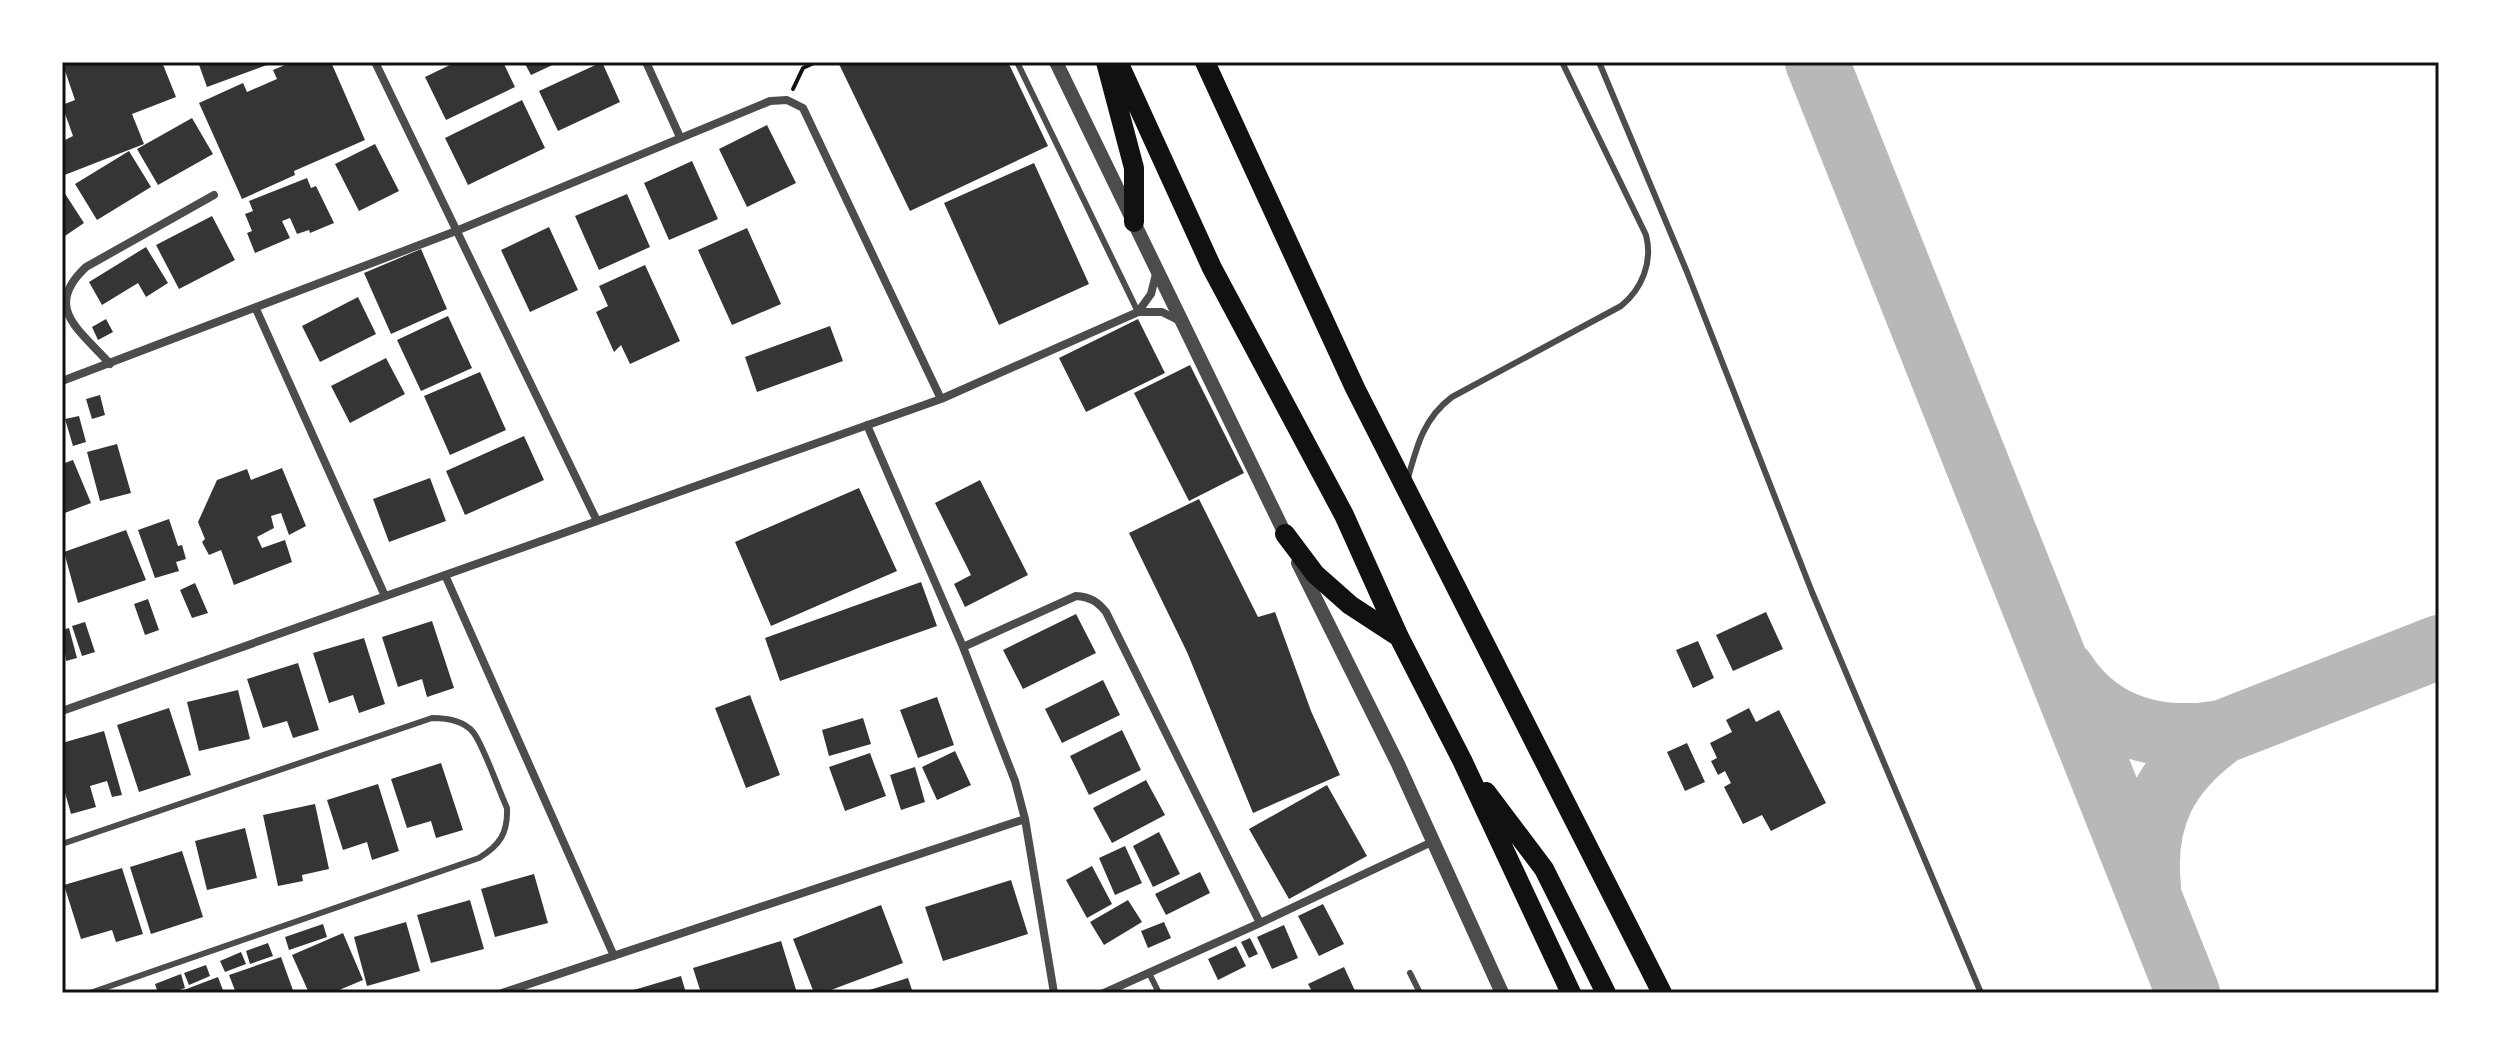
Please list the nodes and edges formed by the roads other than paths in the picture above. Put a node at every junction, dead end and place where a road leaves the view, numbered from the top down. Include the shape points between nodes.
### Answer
1 (375, 62) edge
2 (646, 62) edge
3 (1017, 62) edge
4 (1056, 62) edge
5 (1106, 62) edge
6 (1118, 62) edge
7 (1205, 62) edge
8 (1562, 62) edge
9 (1599, 62) edge
10 (680, 137) junction
11 (214, 195) dead end
12 (1134, 222) junction
13 (456, 231) junction
14 (1157, 270) junction
15 (256, 309) junction
16 (1138, 312) junction
17 (1182, 322) junction
18 (110, 364) junction
19 (62, 381) edge
20 (941, 399) junction
21 (867, 425) junction
22 (1406, 486) junction
23 (597, 521) junction
24 (1285, 534) junction
25 (445, 575) junction
26 (385, 596) junction
27 (1399, 637) junction
28 (963, 647) junction
29 (62, 711) edge
30 (1462, 760) junction
31 (1025, 819) junction
32 (1434, 841) junction
33 (62, 844) edge
34 (1260, 923) junction
35 (614, 956) junction
36 (1149, 973) junction
37 (1410, 973) dead end
38 (90, 993) edge
39 (502, 993) edge
40 (1054, 993) edge
41 (1104, 993) edge
42 (1159, 993) edge
43 (1420, 993) edge
44 (1502, 993) edge
45 (1571, 993) edge
46 (1606, 993) edge
47 (1662, 993) edge
48 (1981, 993) edge

1 - 13 street
2 - 10 street
3 - 16 lane
4 - 12 street
5 - 12 highway via 1134,168
6 - 27 highway via 1212,268 1344,515
7 - 22 highway via 1355,388
8 - 22 lane via 1646,235 1643,277 1621,306 1436,409 1416,447
9 - 48 lane via 1812,592
10 - 13 street
10 - 20 street via 770,101 787,100 803,108
11 - 18 street via 86,267 69,282 68,316
12 - 14 street
13 - 15 street
13 - 23 street
14 - 16 street via 1151,294
14 - 17 street
15 - 18 street
15 - 26 street
16 - 17 street via 1162,312
16 - 20 street
17 - 24 street
18 - 19 street
20 - 21 street
21 - 23 street
21 - 28 street
22 - 47 highway
23 - 25 street
24 - 27 highway via 1315,574
24 - 32 street
25 - 26 street
25 - 35 street
26 - 29 street
27 - 30 highway
28 - 31 street
28 - 34 street via 1076,596 1098,602
30 - 45 highway
30 - 46 highway via 1544,869
31 - 35 street
31 - 40 street
32 - 34 street
32 - 44 street
33 - 38 lane via 432,718 449,718 474,732 507,808 503,836 479,858
34 - 36 street
35 - 39 street
36 - 41 street
36 - 42 lane
37 - 43 lane

